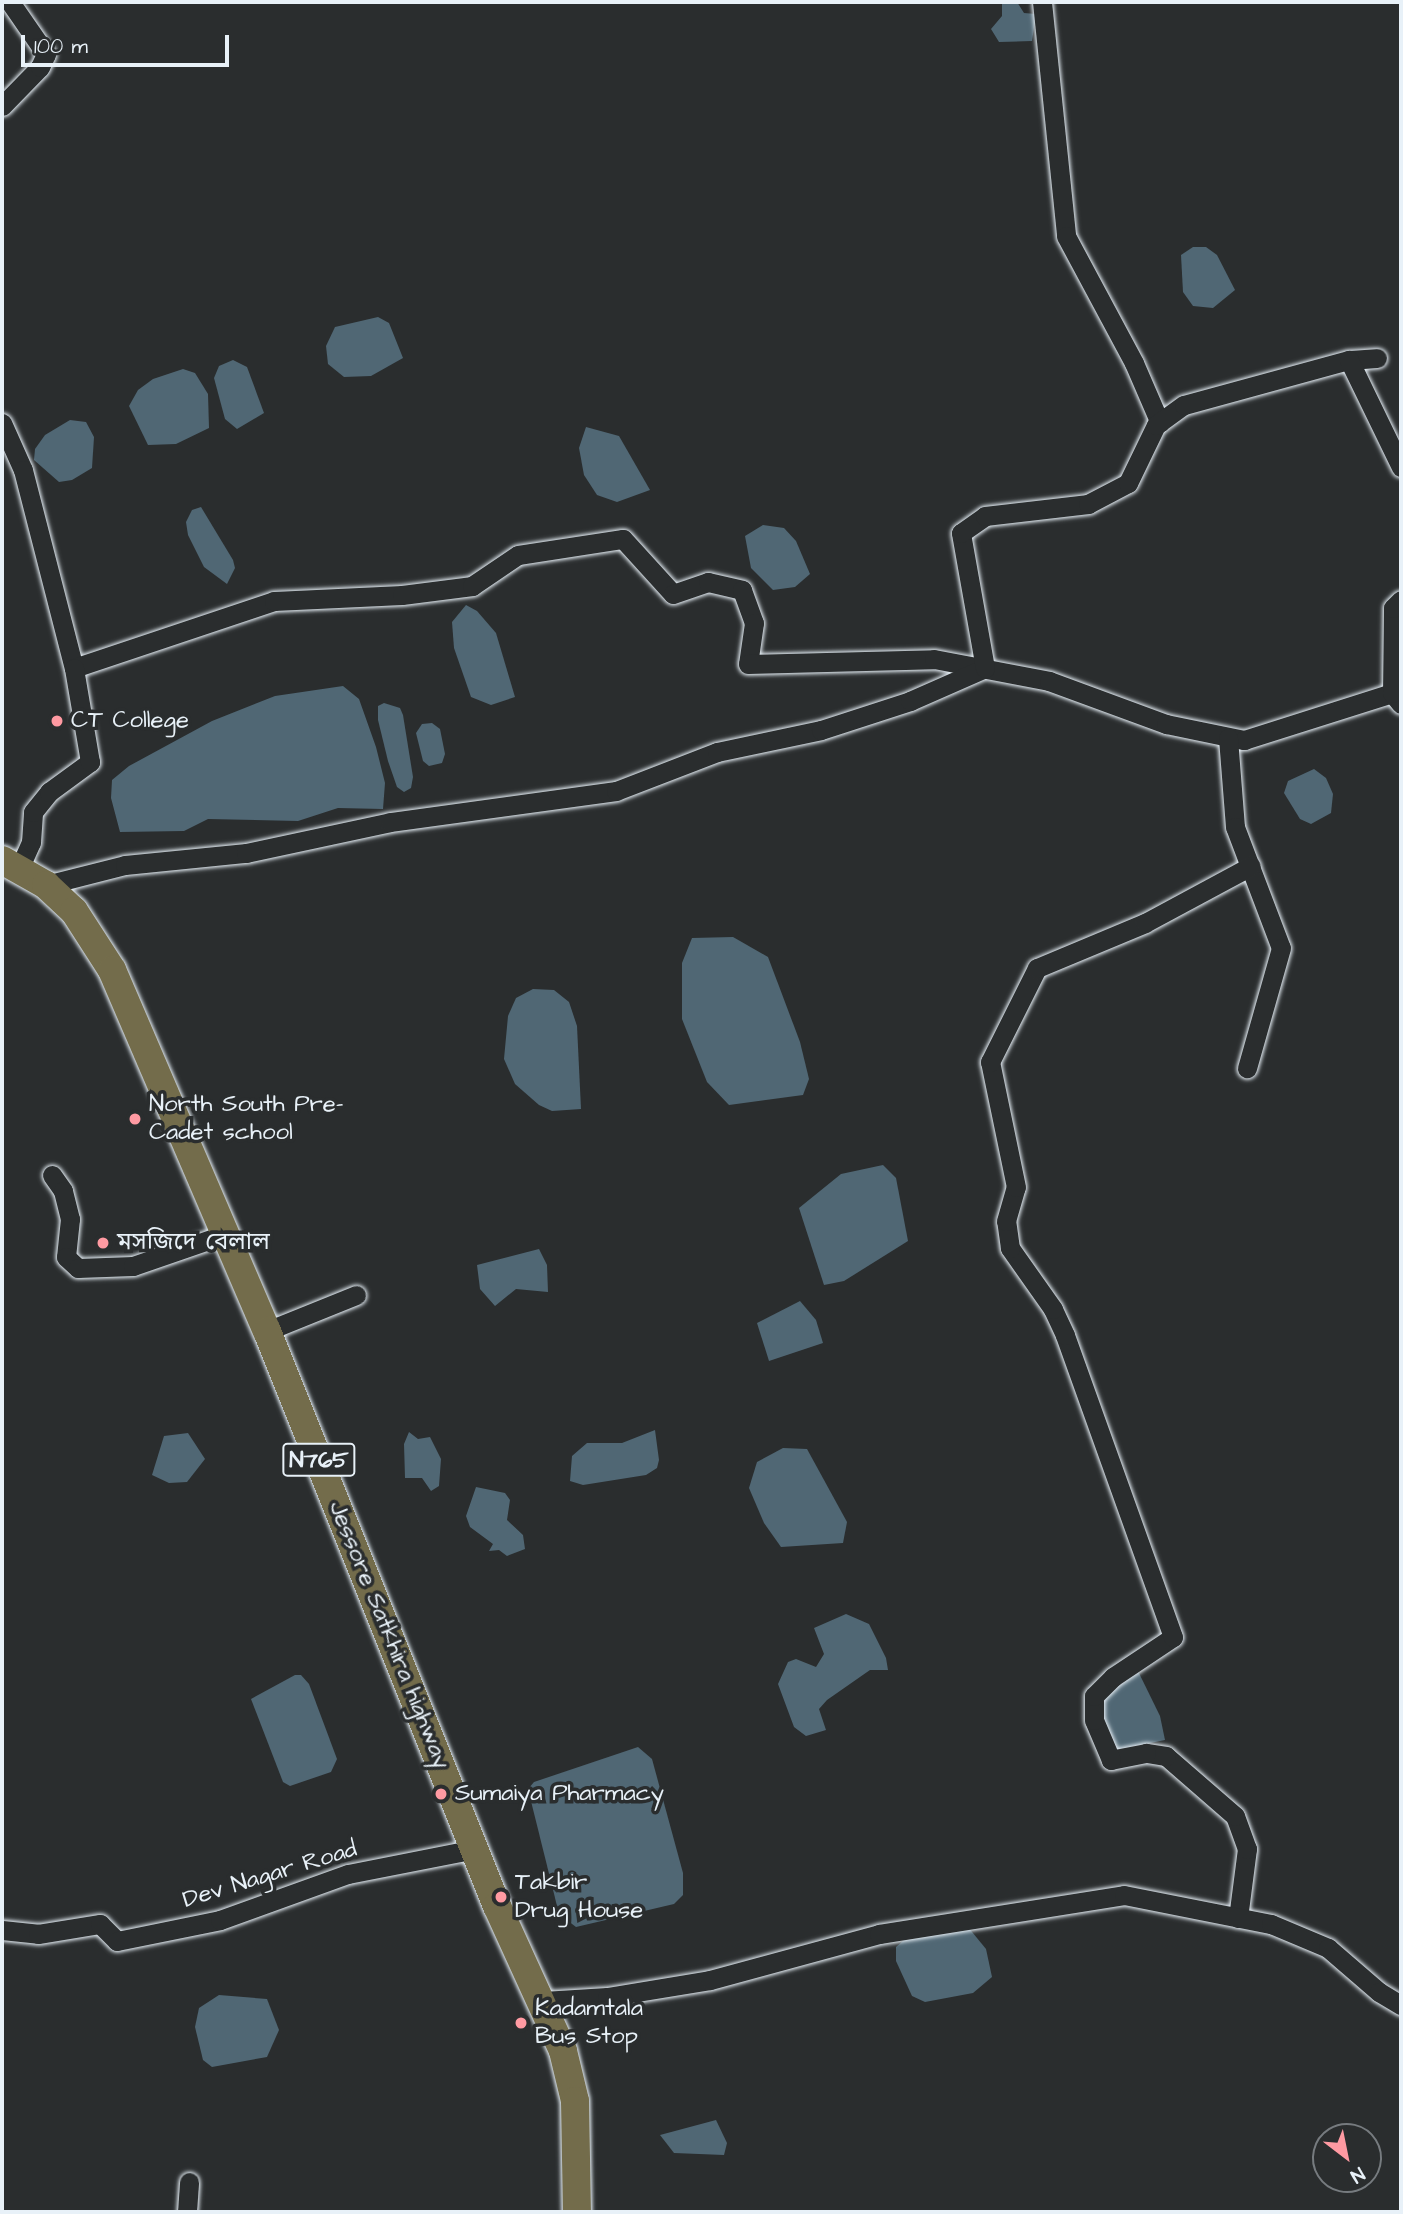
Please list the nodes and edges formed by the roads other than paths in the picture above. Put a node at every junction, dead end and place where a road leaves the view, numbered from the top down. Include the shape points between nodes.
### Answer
1 (10, 2) edge
2 (1042, 2) edge
3 (2, 106) edge
4 (1377, 358) dead end
5 (1349, 360) junction
6 (2, 423) edge
7 (1160, 423) junction
8 (1401, 467) edge
9 (1401, 600) edge
10 (74, 668) junction
11 (985, 668) junction
12 (1397, 699) edge
13 (1228, 738) junction
14 (10, 864) edge
15 (1251, 866) junction
16 (46, 885) junction
17 (1247, 1068) dead end
18 (52, 1175) dead end
19 (223, 1235) junction
20 (356, 1296) dead end
21 (267, 1331) junction
22 (475, 1849) junction
23 (1238, 1919) junction
24 (2, 1930) edge
25 (543, 2001) junction
26 (1401, 2005) edge
27 (188, 2182) dead end
28 (575, 2199) edge
29 (187, 2212) edge

1 - 3 street via 46,54
2 - 7 street via 1066,236 1134,363
4 - 5 street
5 - 7 street via 1185,405
5 - 8 street
6 - 10 street via 23,470
7 - 11 street via 1128,483 1088,504 985,516 961,533
9 - 12 street via 1393,608
10 - 11 street via 274,601 402,595 472,586 517,555 623,539 673,594 708,582 742,590 754,623 748,664 934,659
10 - 14 street via 90,762 49,792 33,812 31,842
11 - 13 street via 1049,681 1166,724
11 - 16 street via 910,701 821,730 717,752 616,791 390,821 246,853 125,865
12 - 13 street via 1244,740
13 - 15 street via 1235,827
14 - 16 highway, Jessore Satkhira highway / N765
15 - 17 street via 1281,948
15 - 23 street via 1145,923 1037,968 990,1062 1016,1187 1006,1221 1010,1248 1053,1309 1065,1335 1173,1637 1113,1677 1094,1696 1094,1720 1111,1760 1146,1753 1166,1755 1235,1816 1247,1849
16 - 19 highway, Jessore Satkhira highway / N765 via 74,911 112,970
18 - 19 street via 63,1191 70,1219 66,1257 78,1268 133,1266
19 - 21 highway, Jessore Satkhira highway / N765
20 - 21 street
21 - 22 highway, Jessore Satkhira highway / N765
22 - 24 street, Dev Nagar Road via 348,1874 220,1920 117,1941 100,1924 38,1934
22 - 25 highway, Jessore Satkhira highway / N765
23 - 25 street via 1124,1895 879,1934 710,1980 607,1997
23 - 26 street via 1271,1924 1328,1948
25 - 28 highway, Jessore Satkhira highway / N765 via 564,2051 575,2101
27 - 29 street

